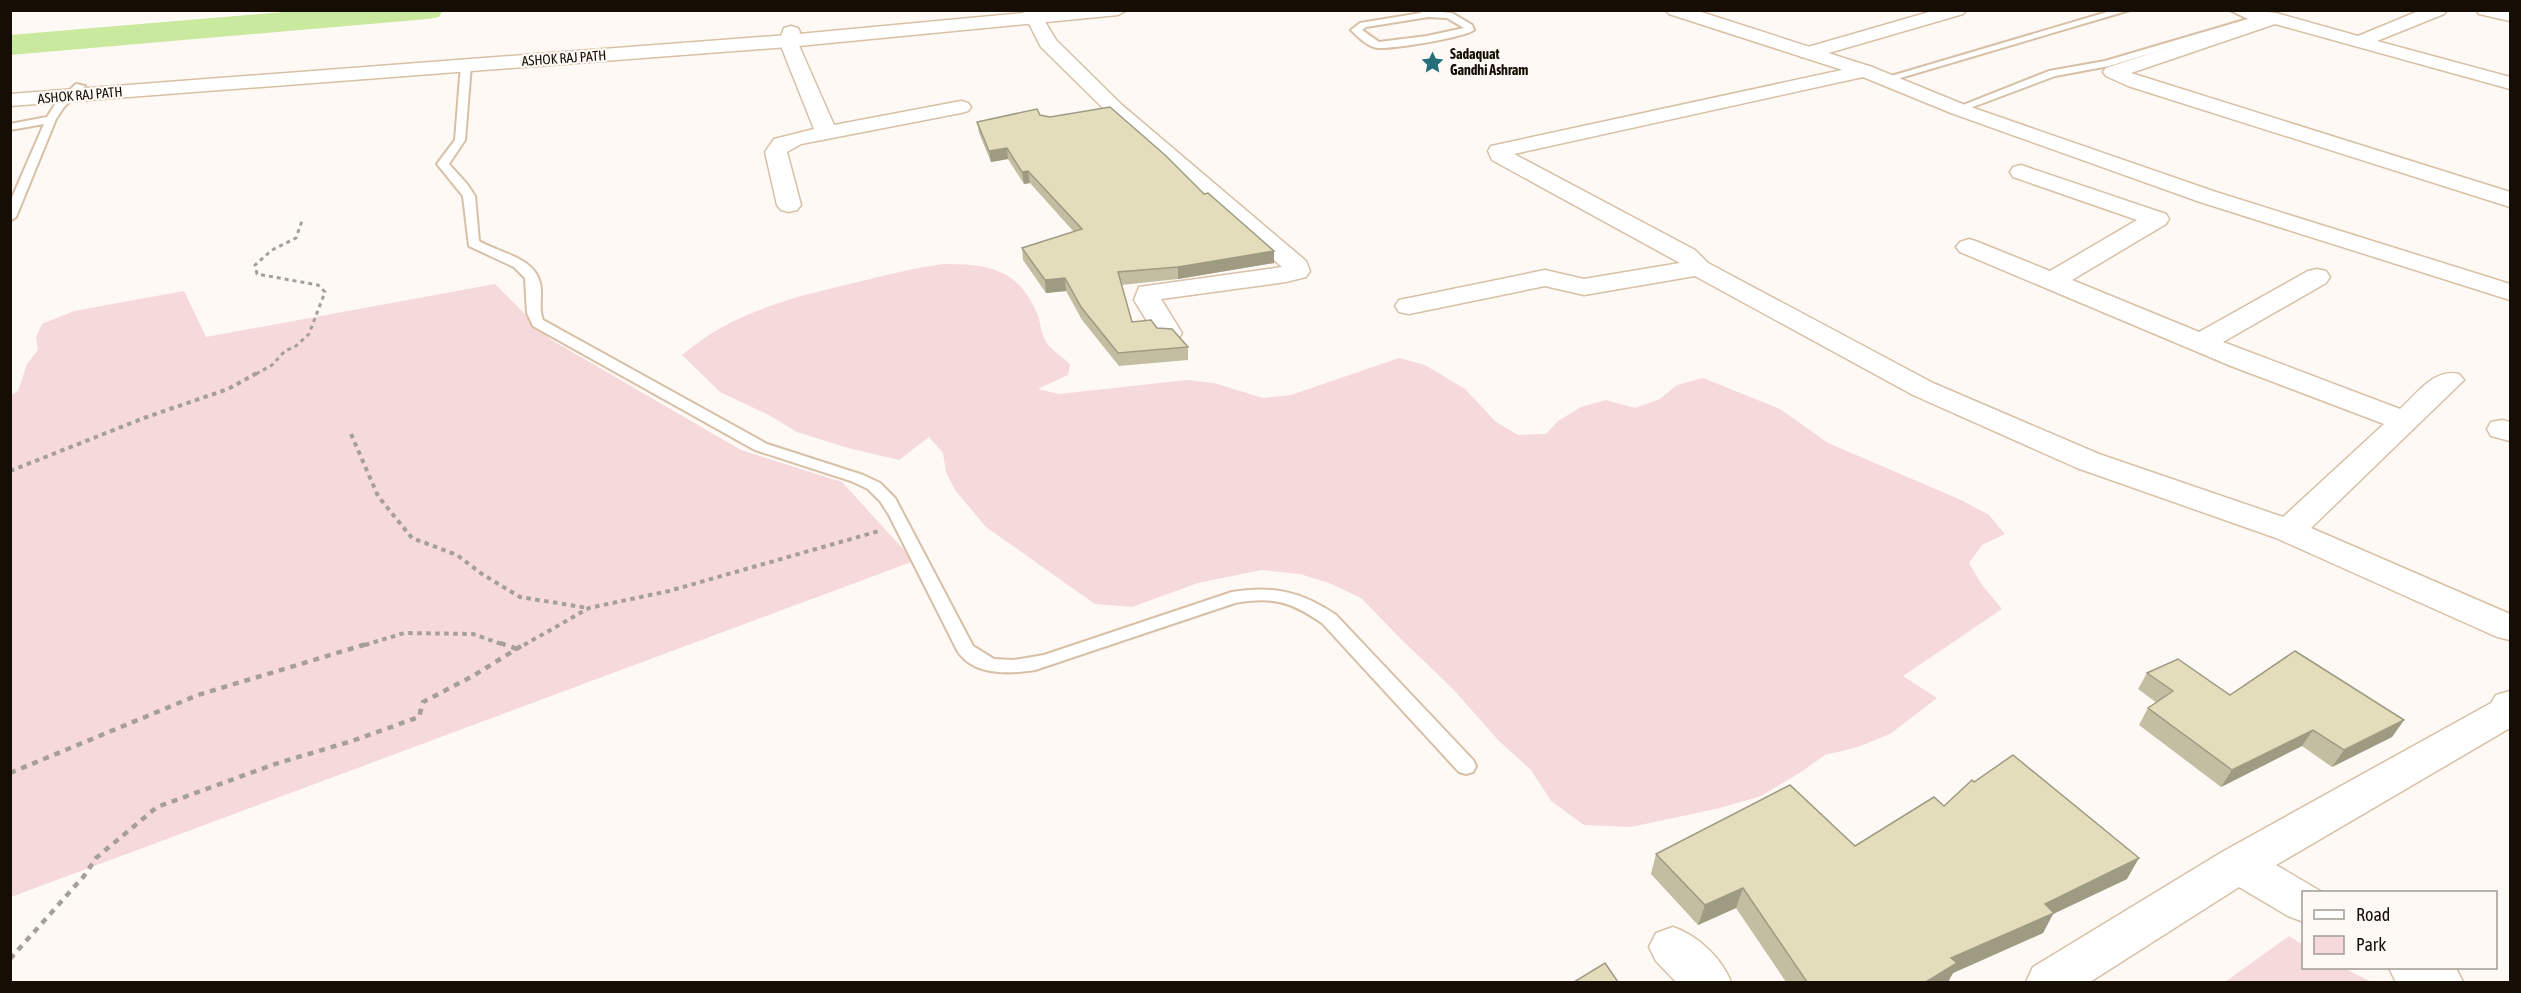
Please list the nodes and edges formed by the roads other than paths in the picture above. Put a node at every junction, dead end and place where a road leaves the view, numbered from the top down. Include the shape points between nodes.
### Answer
1 (1118, 10) edge
2 (1676, 10) edge
3 (1957, 10) edge
4 (2126, 10) edge
5 (2234, 10) edge
6 (2248, 10) edge
7 (2438, 10) edge
8 (2485, 10) edge
9 (1426, 12) edge
10 (1035, 14) edge
11 (2511, 16) edge
12 (2276, 18) junction
13 (789, 37) junction
14 (2359, 42) junction
15 (1808, 53) junction
16 (466, 65) junction
17 (1876, 75) junction
18 (2511, 83) edge
19 (75, 91) junction
20 (10, 92) edge
21 (10, 100) edge
22 (961, 107) dead end
23 (1115, 109) junction
24 (1958, 109) junction
25 (1094, 112) edge
26 (51, 119) junction
27 (10, 127) edge
28 (827, 133) junction
29 (2021, 172) dead end
30 (2511, 200) edge
31 (789, 205) dead end
32 (10, 217) edge
33 (1969, 247) dead end
34 (1699, 268) junction
35 (2317, 277) dead end
36 (2052, 281) junction
37 (2511, 292) edge
38 (1409, 306) dead end
39 (1168, 333) edge
40 (2201, 343) junction
41 (2449, 380) dead end
42 (2404, 422) junction
43 (2288, 531) junction
44 (2511, 628) edge
45 (2509, 711) edge
46 (1466, 766) dead end
47 (2238, 865) junction
48 (2302, 902) edge
49 (1673, 947) dead end
50 (2415, 969) edge
51 (1707, 982) edge
52 (2050, 982) edge
53 (2439, 982) edge

1 - 10 street, ASHOK RAJ PATH
2 - 15 street
3 - 15 street
4 - 17 lane
5 - 24 lane via 2253,17 2252,21 2106,64 2053,73
6 - 12 street
7 - 14 street
8 - 11 street
9 - 9 lane via 1449,15 1469,30 1378,45 1356,30 1363,25
10 - 13 street, ASHOK RAJ PATH
10 - 23 street via 1048,43
12 - 14 street
12 - 30 street via 2113,72
13 - 16 street, ASHOK RAJ PATH
13 - 19 street, ASHOK RAJ PATH
13 - 28 street
14 - 18 street
15 - 17 street
16 - 19 street, ASHOK RAJ PATH
16 - 46 lane via 460,140 443,164 469,196 473,243 521,266 532,277 532,312 538,323 761,447 874,486 887,498 903,525 966,651 975,659 1012,667 1046,661 1232,598 1274,592 1308,604 1329,619
17 - 24 street
17 - 34 street via 1713,102 1499,151 1505,159 1686,255
19 - 20 street, ASHOK RAJ PATH
19 - 21 street, ASHOK RAJ PATH
19 - 26 lane
22 - 28 street
23 - 25 street
23 - 39 street via 1298,269 1286,274 1148,293 1147,300
24 - 37 street via 2230,205
26 - 27 lane
26 - 32 lane
28 - 31 street via 787,141 777,147
29 - 36 street via 2157,219
33 - 36 street
34 - 38 street via 1584,286 1545,278
34 - 43 street via 1934,394 2088,461
35 - 40 street
36 - 40 street
40 - 42 street
41 - 42 street
42 - 43 street
43 - 44 street
45 - 47 street
47 - 48 street
47 - 52 street
49 - 51 street
50 - 53 street

